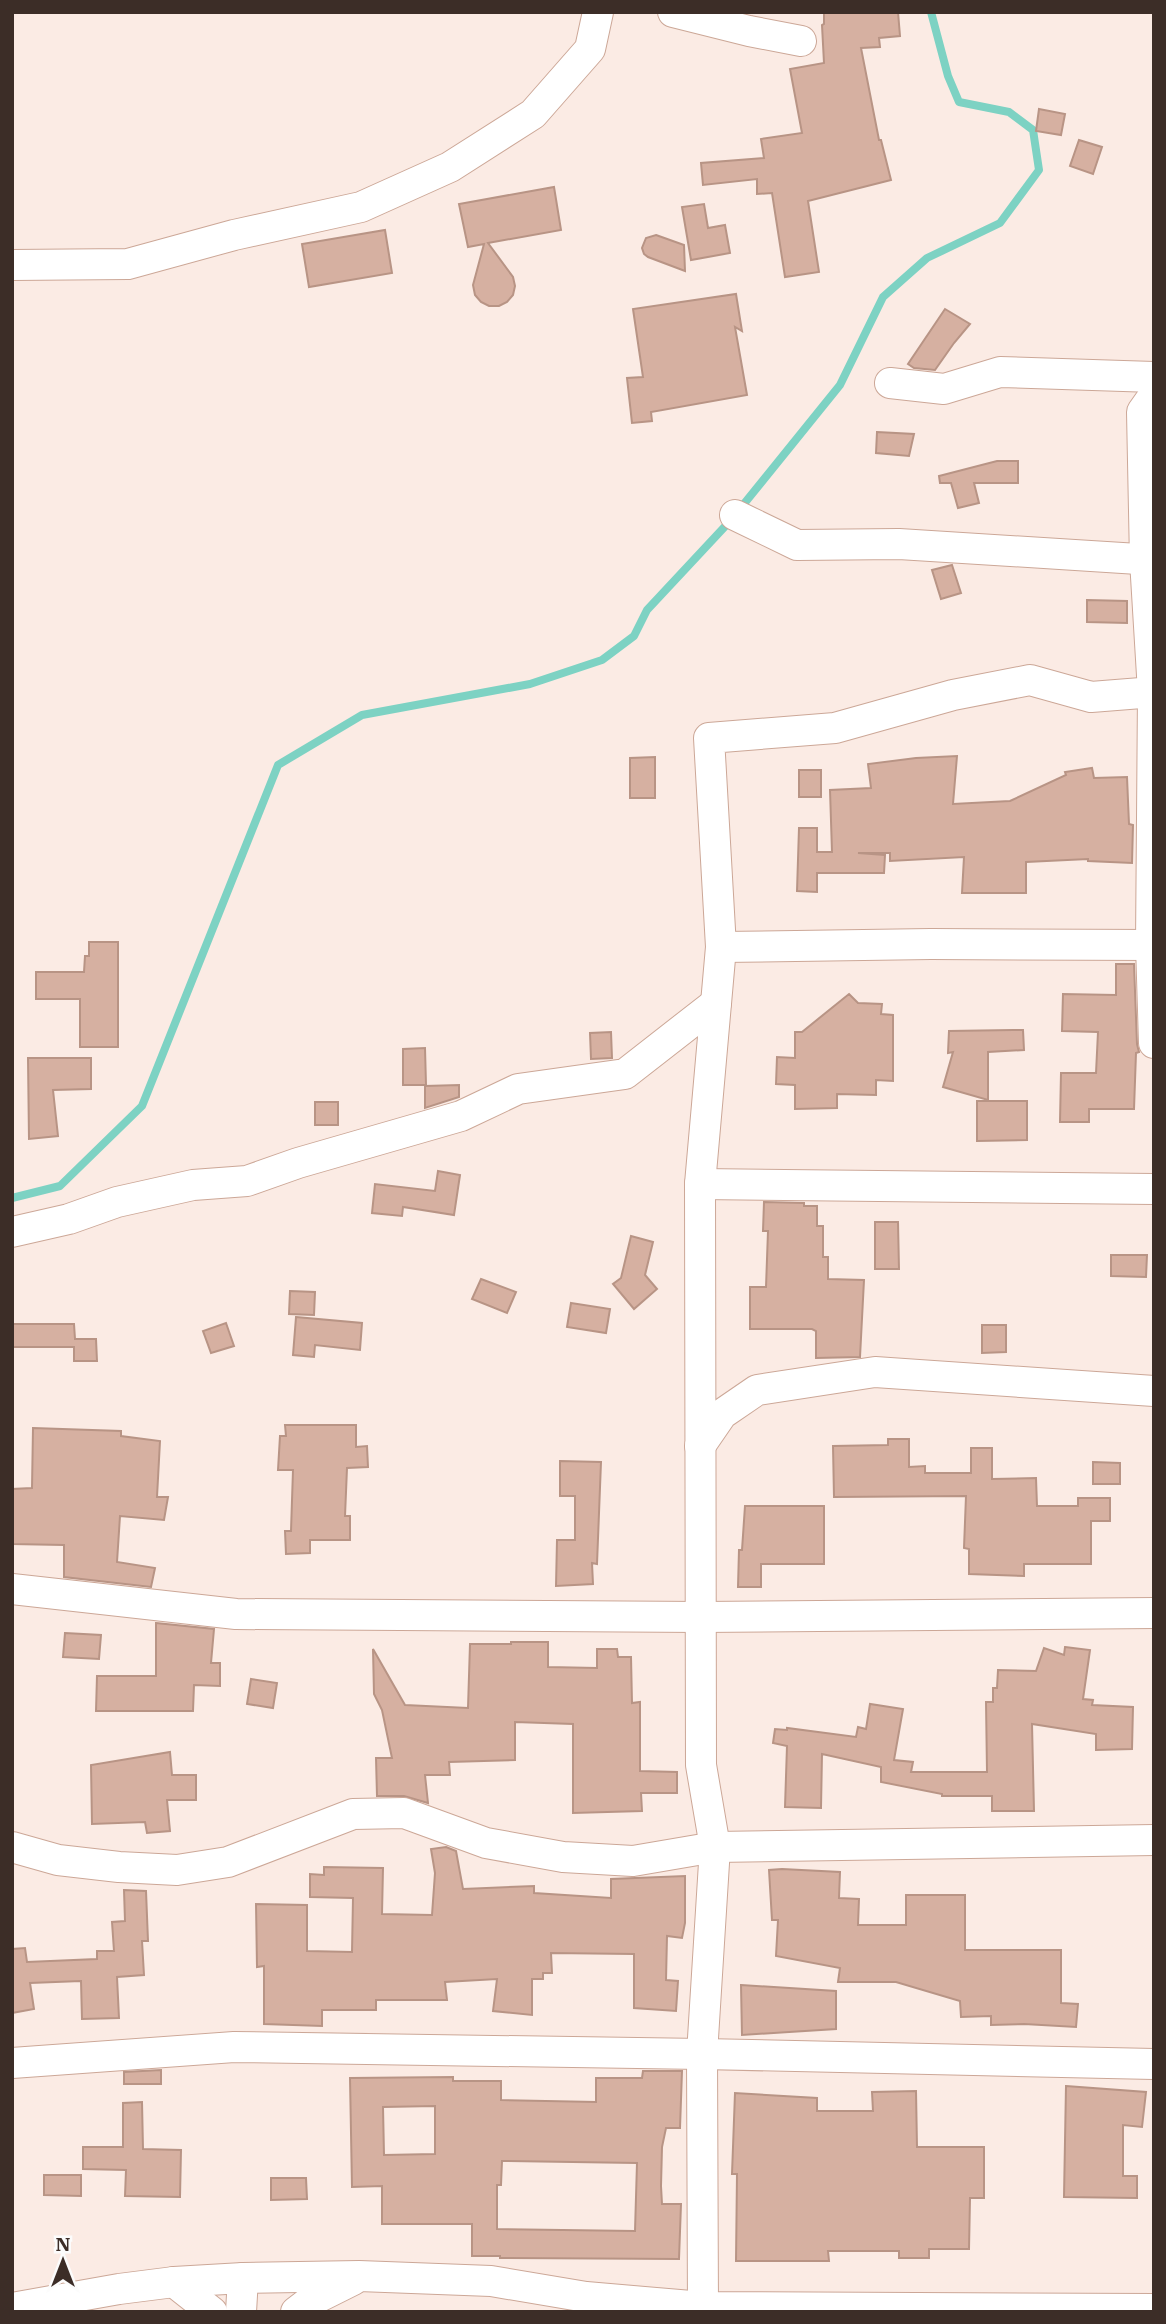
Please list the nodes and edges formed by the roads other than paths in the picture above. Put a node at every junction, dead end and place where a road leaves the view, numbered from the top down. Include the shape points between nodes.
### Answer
1 (598, 12) edge
2 (673, 12) edge
3 (801, 41) dead end
4 (12, 265) edge
5 (1154, 377) edge
6 (890, 383) dead end
7 (1154, 395) edge
8 (735, 515) dead end
9 (1149, 560) edge
10 (1153, 692) edge
11 (1152, 945) edge
12 (721, 947) junction
13 (716, 1003) junction
14 (1154, 1043) edge
15 (700, 1184) junction
16 (1154, 1189) edge
17 (12, 1232) edge
18 (1154, 1391) edge
19 (700, 1446) junction
20 (12, 1589) edge
21 (1154, 1613) edge
22 (701, 1617) junction
23 (1154, 1840) edge
24 (12, 1847) edge
25 (715, 1847) junction
26 (702, 2054) junction
27 (12, 2063) edge
28 (1154, 2064) edge
29 (359, 2276) junction
30 (243, 2278) junction
31 (174, 2282) junction
32 (12, 2308) edge
33 (703, 2309) edge
34 (1154, 2309) edge
35 (212, 2312) edge
36 (241, 2312) edge
37 (296, 2312) edge

1 - 4 street via 590,49 533,114 450,167 361,207 128,264
2 - 3 street
5 - 6 street via 1000,372 944,389
7 - 9 street via 1142,412
8 - 9 street via 797,545 900,544
9 - 10 street
10 - 11 street
10 - 12 street via 1091,697 1030,680 953,695 835,728 709,738
11 - 12 street
11 - 14 street
12 - 13 street
13 - 15 street
13 - 17 street via 625,1074 519,1089 461,1116 247,1181 155,1193
15 - 16 street
15 - 19 street
18 - 19 street via 875,1372 757,1390 722,1414
19 - 22 street
20 - 22 street via 236,1614
21 - 22 street
22 - 25 street via 701,1765
23 - 25 street
24 - 25 street via 58,1860 177,1870 228,1861 354,1814 404,1812 486,1843 563,1857 633,1861
25 - 26 street
26 - 27 street via 234,2047
26 - 28 street
26 - 33 street
29 - 30 street
29 - 33 street via 491,2281
29 - 37 street
30 - 31 street
30 - 36 street
31 - 32 street
31 - 35 street
33 - 34 street

